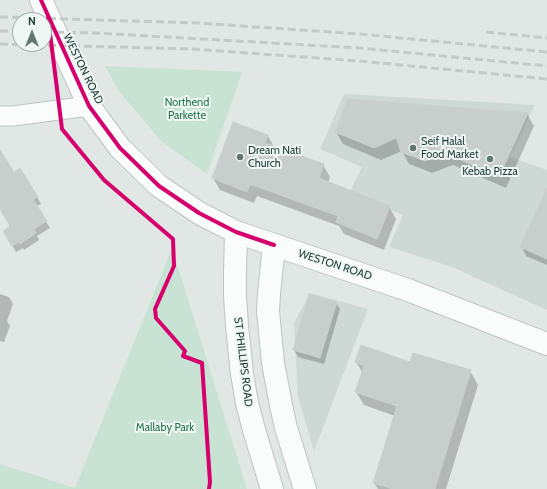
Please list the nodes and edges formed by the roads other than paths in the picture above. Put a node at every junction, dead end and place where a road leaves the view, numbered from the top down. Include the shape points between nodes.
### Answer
1 (41, 0) edge
2 (89, 106) junction
3 (0, 116) edge
4 (236, 232) junction
5 (274, 245) junction
6 (547, 344) edge
7 (272, 489) edge
8 (305, 489) edge

1 - 2 main road, WESTON ROAD
2 - 3 street
2 - 4 main road, WESTON ROAD via 120,148 159,186 199,213
4 - 5 main road, WESTON ROAD
4 - 7 main road, ST PHILLIPS ROAD via 237,326 242,374 254,430
5 - 6 main road, WESTON ROAD via 408,290
5 - 8 main road via 268,311 273,363 283,413

